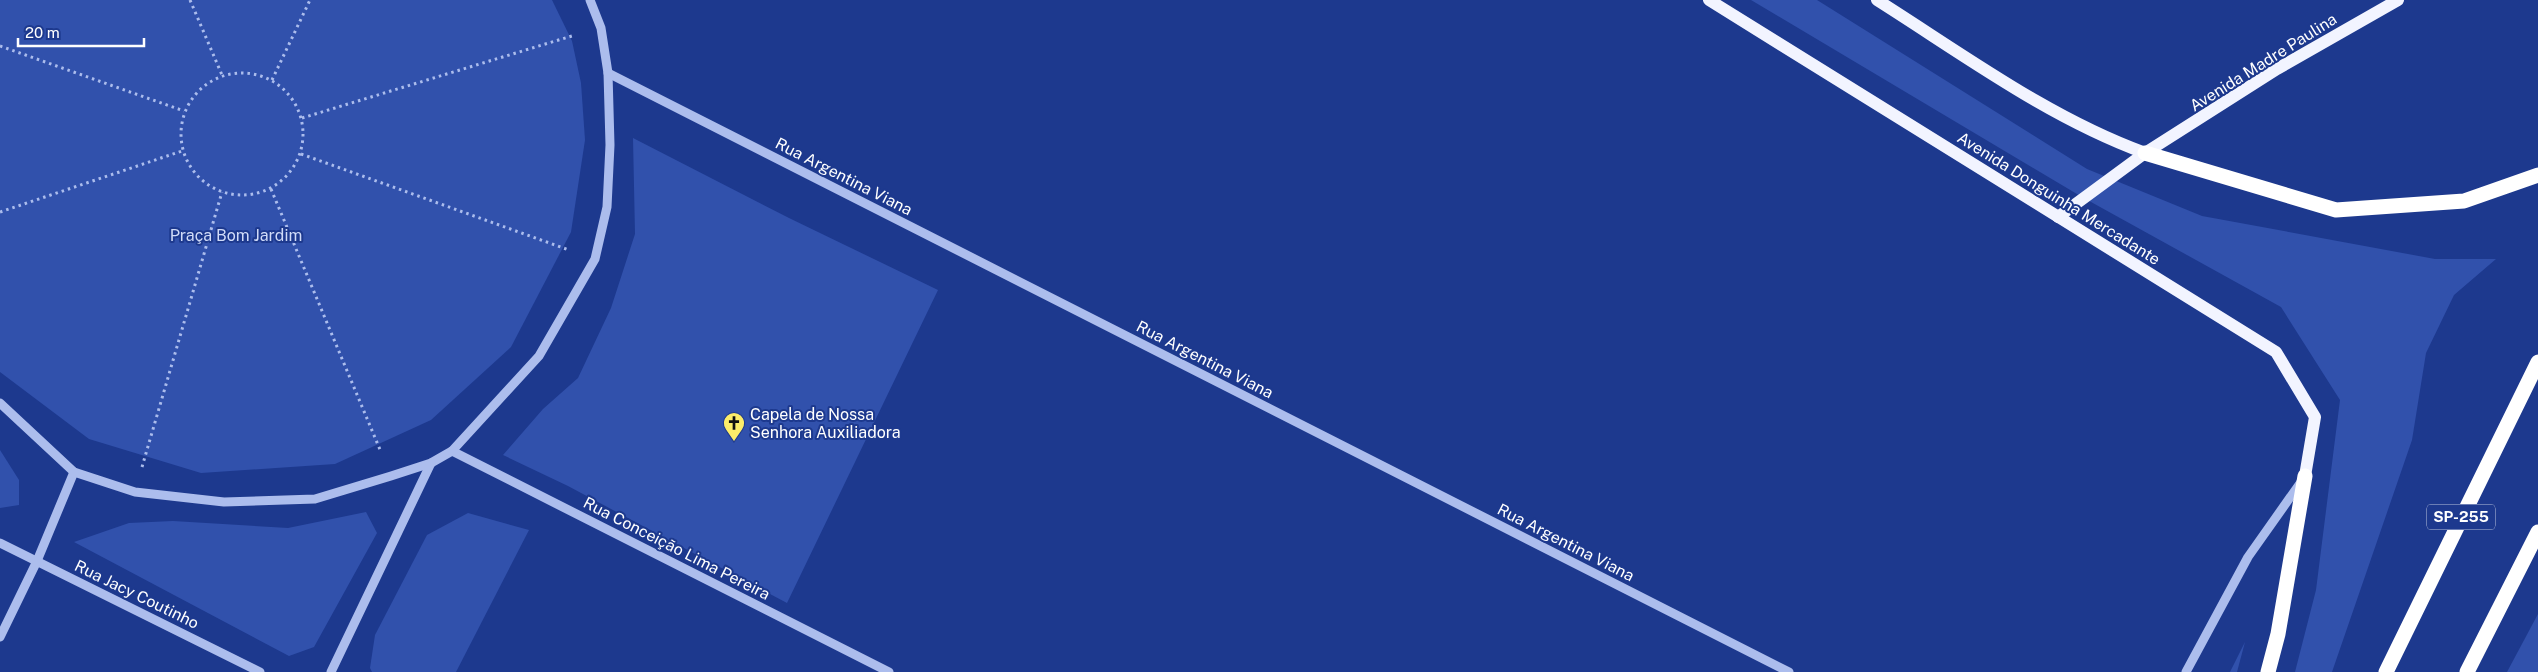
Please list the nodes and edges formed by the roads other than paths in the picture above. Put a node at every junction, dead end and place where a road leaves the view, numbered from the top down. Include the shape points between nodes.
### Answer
1 (590, 0) edge
2 (1709, 0) edge
3 (1877, 0) edge
4 (2398, 0) edge
5 (608, 73) junction
6 (2146, 153) junction
7 (2538, 175) edge
8 (2058, 217) junction
9 (2538, 362) edge
10 (0, 402) edge
11 (452, 451) junction
12 (431, 463) junction
13 (74, 472) junction
14 (2305, 476) junction
15 (2538, 532) edge
16 (0, 543) edge
17 (37, 561) junction
18 (0, 637) edge
19 (260, 672) edge
20 (331, 672) edge
21 (889, 672) edge
22 (1789, 672) edge
23 (2186, 672) edge
24 (2268, 672) edge
25 (2386, 672) edge
26 (2468, 672) edge

1 - 5 street via 601,28
2 - 8 main road, Avenida Donguinha Mercadante
3 - 6 main road via 2058,114
4 - 6 main road, Avenida Madre Paulina via 2277,69
5 - 11 street via 610,144 607,207 595,259 539,356
5 - 22 street, Rua Argentina Viana
6 - 7 highway via 2336,210 2464,201
6 - 8 main road, Avenida Madre Paulina
8 - 14 main road, Avenida Donguinha Mercadante via 2276,352 2315,417
9 - 25 highway, SP-255
10 - 13 street
11 - 12 street
11 - 21 street, Rua Conceição Lima Pereira
12 - 13 street via 314,499 224,502 135,492
12 - 20 street
13 - 17 street
14 - 23 street via 2248,556
14 - 24 highway via 2278,634
15 - 26 highway
16 - 17 street, Rua Jacy Coutinho
17 - 18 street
17 - 19 street, Rua Jacy Coutinho

